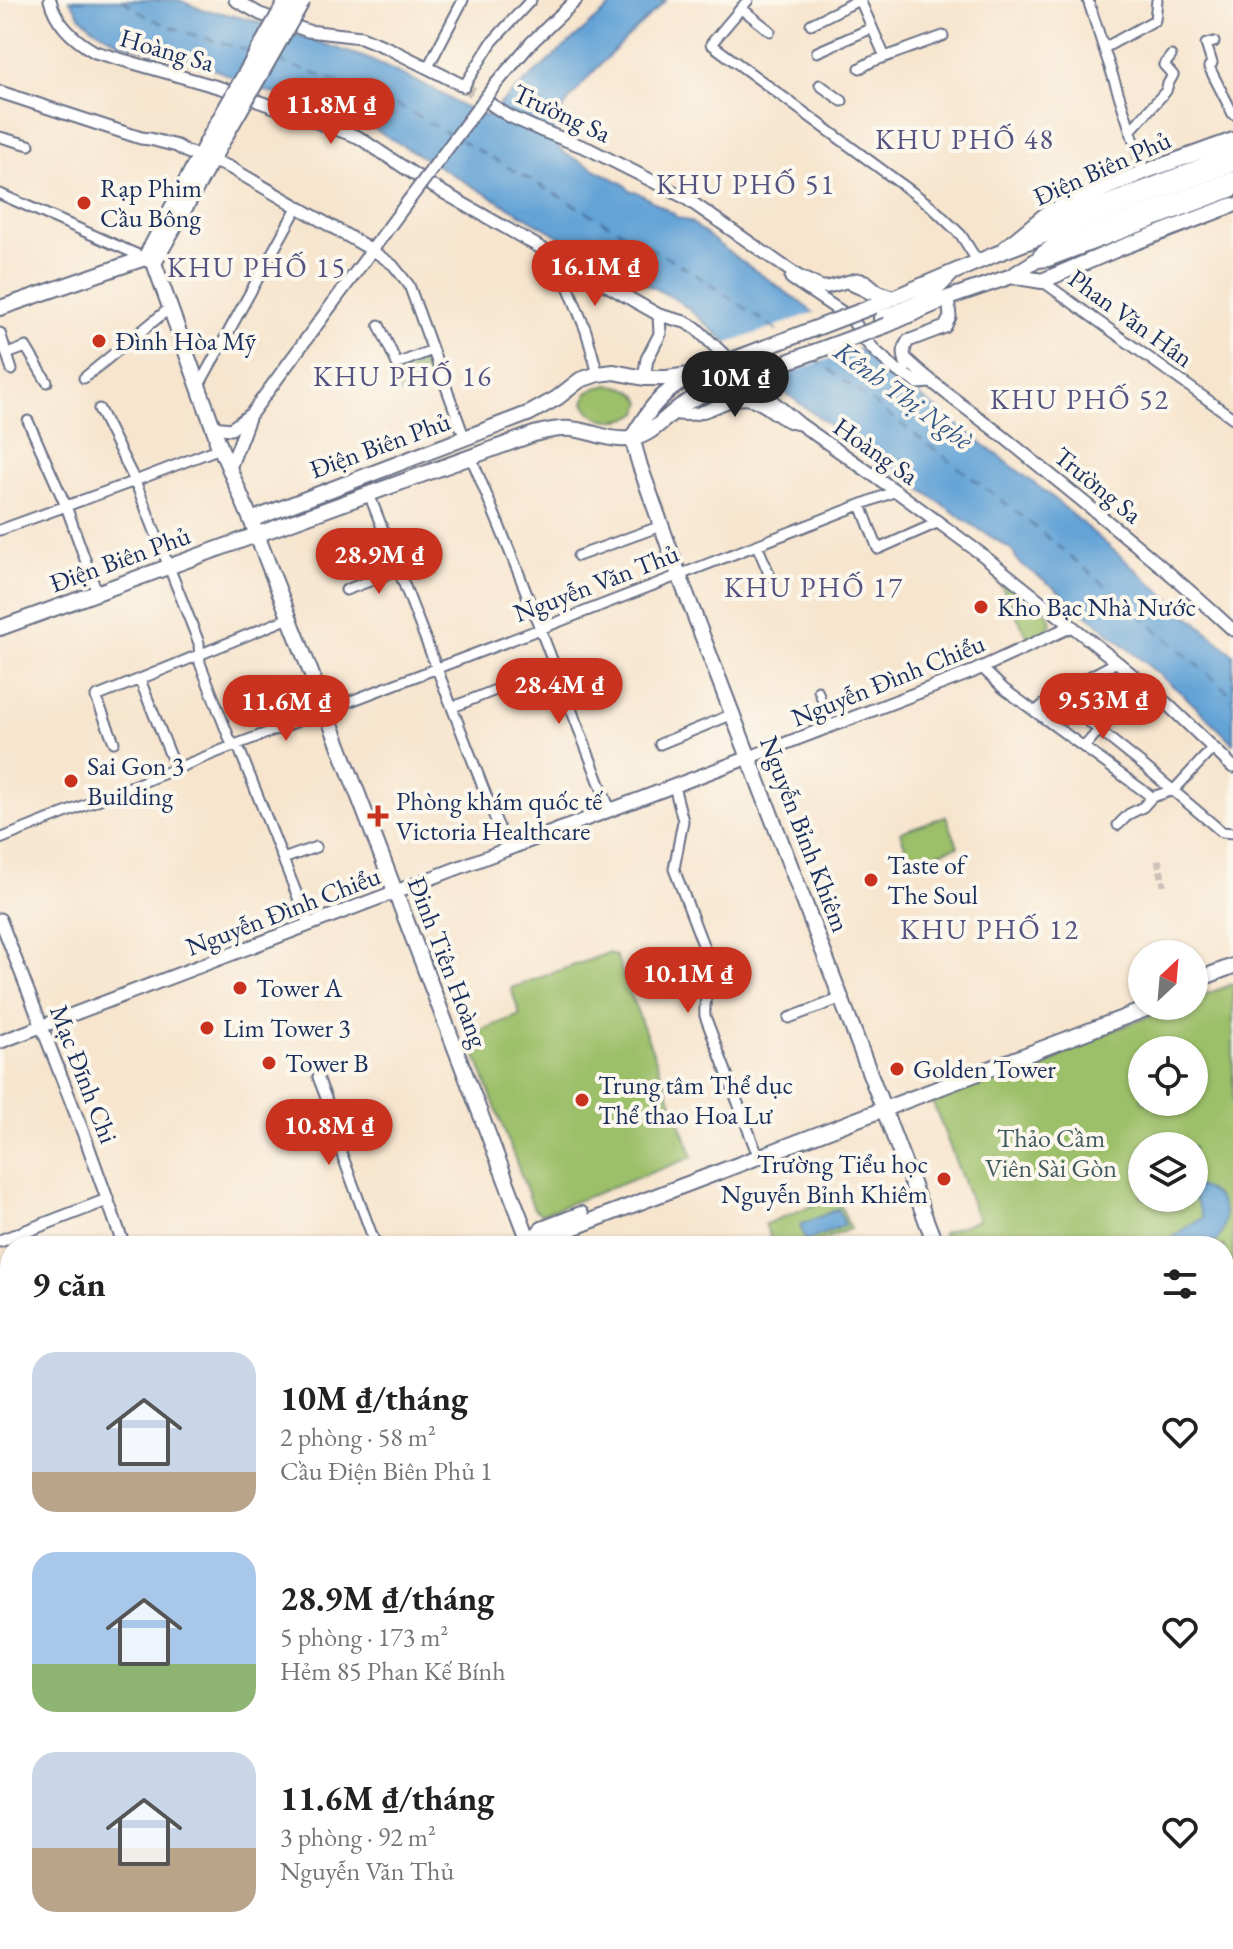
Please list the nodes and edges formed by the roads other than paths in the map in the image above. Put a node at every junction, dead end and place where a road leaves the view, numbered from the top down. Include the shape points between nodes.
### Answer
1 (50, 0) edge
2 (235, 0) edge
3 (287, 0) edge
4 (303, 0) edge
5 (463, 0) edge
6 (531, 0) edge
7 (576, 0) edge
8 (860, 0) edge
9 (1088, 0) edge
10 (1157, 0) edge
11 (745, 4) edge
12 (811, 24) dead end
13 (872, 28) junction
14 (770, 31) dead end
15 (943, 36) dead end
16 (1214, 42) dead end
17 (1104, 48) junction
18 (817, 52) dead end
19 (1171, 56) dead end
20 (885, 57) junction
21 (428, 67) junction
22 (860, 68) dead end
23 (820, 85) dead end
24 (464, 86) joint
25 (1, 94) edge
26 (842, 101) dead end
27 (492, 105) tunnel mouth
28 (1233, 114) edge
29 (221, 130) junction
30 (1130, 131) junction
31 (0, 137) edge
32 (1233, 140) edge
33 (29, 145) dead end
34 (1233, 154) edge
35 (206, 159) junction
36 (1233, 164) edge
37 (1144, 172) junction
38 (1233, 179) edge
39 (1233, 189) edge
40 (0, 194) edge
41 (1233, 205) edge
42 (298, 206) junction
43 (1024, 244) junction
44 (372, 250) junction
45 (999, 254) junction
46 (556, 255) junction
47 (150, 260) junction
48 (1037, 260) junction
49 (978, 262) junction
50 (781, 264) junction
51 (951, 274) junction
52 (1012, 276) junction
53 (1042, 281) junction
54 (848, 282) junction
55 (896, 298) junction
56 (948, 298) junction
57 (171, 307) junction
58 (0, 308) edge
59 (880, 313) junction
60 (659, 315) junction
61 (379, 325) dead end
62 (0, 333) edge
63 (432, 350) junction
64 (7, 354) junction
65 (888, 362) junction
66 (904, 364) junction
67 (12, 370) dead end
68 (598, 374) junction
69 (709, 376) junction
70 (84, 378) dead end
71 (644, 378) junction
72 (47, 382) dead end
73 (930, 382) junction
74 (198, 387) junction
75 (99, 409) dead end
76 (672, 413) junction
77 (251, 414) junction
78 (1233, 418) edge
79 (28, 421) dead end
80 (800, 424) junction
81 (213, 427) junction
82 (632, 438) junction
83 (465, 439) junction
84 (471, 457) junction
85 (230, 468) junction
86 (135, 481) junction
87 (896, 491) junction
88 (369, 494) junction
89 (861, 505) junction
90 (66, 506) junction
91 (279, 509) junction
92 (251, 520) junction
93 (937, 523) junction
94 (285, 524) junction
95 (661, 526) junction
96 (0, 530) edge
97 (257, 535) junction
98 (757, 545) junction
99 (578, 556) dead end
100 (169, 567) junction
101 (399, 570) junction
102 (679, 575) junction
103 (770, 576) dead end
104 (346, 590) dead end
105 (97, 593) junction
106 (289, 618) junction
107 (1072, 626) junction
108 (0, 628) edge
109 (540, 629) junction
110 (1233, 630) edge
111 (200, 655) junction
112 (1117, 662) junction
113 (438, 667) junction
114 (981, 667) junction
115 (140, 680) junction
116 (513, 683) dead end
117 (818, 690) dead end
118 (1055, 695) junction
119 (453, 707) junction
120 (326, 711) junction
121 (1035, 712) junction
122 (733, 714) junction
123 (831, 727) junction
124 (1099, 730) junction
125 (114, 742) dead end
126 (660, 744) dead end
127 (235, 745) junction
128 (1084, 747) junction
129 (1213, 748) junction
130 (1129, 754) junction
131 (750, 757) junction
132 (1233, 767) edge
133 (176, 769) junction
134 (1115, 770) junction
135 (674, 786) junction
136 (1174, 790) junction
137 (1152, 797) junction
138 (610, 810) junction
139 (1118, 825) dead end
140 (1233, 833) edge
141 (0, 839) edge
142 (316, 847) dead end
143 (507, 849) junction
144 (283, 859) junction
145 (395, 892) junction
146 (0, 919) edge
147 (309, 925) junction
148 (1233, 966) edge
149 (1208, 976) edge
150 (1233, 976) edge
151 (1208, 986) edge
152 (842, 998) junction
153 (1128, 1007) edge
154 (1128, 1015) edge
155 (789, 1018) dead end
156 (42, 1026) junction
157 (1060, 1037) junction
158 (0, 1042) edge
159 (318, 1077) dead end
160 (882, 1105) junction
161 (756, 1152) junction
162 (107, 1200) junction
163 (13, 1236) edge
164 (120, 1236) edge
165 (372, 1236) edge
166 (523, 1236) edge
167 (535, 1236) edge
168 (932, 1236) edge

1 - 46 street, Hoàng Sa via 58,21 95,52 221,88 358,137 432,186
2 - 21 street via 308,31 361,37
3 - 29 main road, bridge
4 - 29 main road, bridge
5 - 21 street
6 - 24 street via 492,42
7 - 44 street, bridge via 495,85
8 - 12 street
8 - 13 street
9 - 17 street
10 - 17 street via 1155,20
11 - 14 street
11 - 49 street via 711,44 931,206 961,235
13 - 18 street
13 - 20 street
15 - 20 street
16 - 28 street via 1206,44 1209,67
17 - 30 street
19 - 30 street via 1164,65 1173,75 1166,91
20 - 22 street
21 - 24 street
23 - 26 street
25 - 35 street
27 - 50 street, Trường Sa via 684,197
29 - 35 main road
30 - 37 street
31 - 33 street
32 - 37 main road, Điện Biên Phủ
34 - 43 main road, Điện Biên Phủ via 1050,225
35 - 42 street
35 - 47 main road
36 - 43 main road, Điện Biên Phủ
37 - 45 main road, Điện Biên Phủ via 1049,212
38 - 48 main road, Điện Biên Phủ via 1051,248
39 - 48 main road, Điện Biên Phủ
40 - 47 street
41 - 53 main road
42 - 44 street
42 - 74 street
43 - 45 main road, Điện Biên Phủ
44 - 63 street via 409,285
44 - 77 street
45 - 49 main road, Điện Biên Phủ
46 - 60 street, Hoàng Sa
46 - 68 street
47 - 57 main road, Đinh Tiên Hoàng
47 - 58 main road
48 - 52 main road, Điện Biên Phủ
49 - 51 main road, Điện Biên Phủ
50 - 54 street via 822,287
50 - 65 street, Trường Sa via 796,282 852,319
51 - 55 main road, Điện Biên Phủ
51 - 59 main road via 918,304
52 - 53 main road, Điện Biên Phủ
52 - 56 main road, Điện Biên Phủ
53 - 78 street, Phan Văn Hân
54 - 55 street via 866,281
54 - 59 street via 874,294
55 - 59 main road, Điện Biên Phủ
56 - 59 main road, Điện Biên Phủ
56 - 66 street via 945,327 908,341
57 - 70 street
57 - 74 main road, Đinh Tiên Hoàng
59 - 69 main road, bridge
59 - 69 main road, bridge
60 - 71 street via 660,334
60 - 80 street, Hoàng Sa via 696,328
61 - 63 street via 397,364
62 - 64 street
63 - 83 street
64 - 67 street
64 - 72 street via 26,347
65 - 66 street, Trường Sa
65 - 73 street, Trường Sa via 918,383
66 - 73 street, Trường Sa
68 - 71 main road via 622,372
68 - 83 main road, Ðiện Biên Phủ via 580,380 540,409
69 - 71 main road
69 - 76 main road via 692,399
69 - 82 main road via 656,401
73 - 110 street, Trường Sa via 1132,541
74 - 81 main road, Đinh Tiên Hoàng
75 - 86 street
76 - 80 street via 689,415 749,399
76 - 82 main road
77 - 81 street via 231,429
77 - 85 street
79 - 90 street
80 - 87 street, Hoàng Sa
81 - 85 main road, Đinh Tiên Hoàng
81 - 86 street, Đinh Tiên Hoàng via 215,450
82 - 84 main road, Ðiện Biên Phủ via 554,429
82 - 95 main road, Nguyễn Bỉnh Khiêm
83 - 91 main road, Ðiện Biên Phủ
84 - 88 main road, Ðiện Biên Phủ
84 - 109 street
85 - 92 main road, Đinh Tiên Hoàng
86 - 90 street
86 - 100 street
87 - 89 street, Nguyễn Văn Thủ
87 - 93 street, Hoàng Sa
88 - 94 main road, Ðiện Biên Phủ
88 - 101 street
89 - 93 street via 878,549
89 - 98 street, Nguyễn Văn Thủ
90 - 96 street
90 - 105 street
91 - 92 main road, Ðiện Biên Phủ
91 - 94 main road
92 - 97 main road, Đinh Tiên Hoàng
93 - 107 street, Hoàng Sa
94 - 97 main road, Ðiện Biên Phủ
95 - 99 street
95 - 102 main road, Nguyễn Bỉnh Khiêm
97 - 100 main road, Điện Biên Phủ
97 - 106 main road, Đinh Tiên Hoàng
98 - 102 street, Nguyễn Văn Thủ
98 - 103 street
100 - 105 main road, Điện Biên Phủ
100 - 111 street
101 - 104 street
101 - 113 street
102 - 109 street, Nguyễn Văn Thủ
102 - 122 main road, Nguyễn Bỉnh Khiêm
105 - 108 main road, Điện Biên Phủ
106 - 111 street
106 - 120 main road, Đinh Tiên Hoàng
107 - 112 street, Hoàng Sa
107 - 114 street, Nguyễn Đình Chiểu
109 - 113 street, Nguyễn Văn Thủ
109 - 138 street
111 - 115 street
111 - 127 street
112 - 118 street
112 - 129 street, Hoàng Sa
113 - 119 street
113 - 120 street, Nguyễn Văn Thủ
114 - 121 street
114 - 123 street, Nguyễn Đình Chiểu
115 - 125 street via 96,697
115 - 133 street
116 - 119 street
117 - 123 street
118 - 121 street
118 - 124 street
119 - 143 street
120 - 127 street, Nguyễn Văn Thủ
120 - 145 main road, Đinh Tiên Hoàng
121 - 128 street
122 - 126 street
122 - 131 main road, Nguyễn Bỉnh Khiêm
123 - 131 street, Nguyễn Đình Chiểu
124 - 128 street
124 - 130 street
127 - 133 street, Nguyễn Văn Thủ
127 - 144 street
128 - 134 street
129 - 132 street, Hoàng Sa
129 - 136 street
130 - 134 street
130 - 136 street
131 - 135 main road, Nguyễn Đình Chiểu
131 - 152 main road, Nguyễn Bỉnh Khiêm
133 - 141 street, Nguyễn Văn Thủ
134 - 137 street
135 - 138 main road, Nguyễn Đình Chiểu
135 - 161 street via 683,821 674,869 710,963 705,1016
136 - 137 street
136 - 140 street via 1222,832
137 - 139 street
138 - 143 main road, Nguyễn Đình Chiểu
142 - 144 street
143 - 145 main road, Nguyễn Đình Chiểu
144 - 147 street
145 - 147 main road, Nguyễn Đình Chiểu
145 - 166 main road, Đinh Tiên Hoàng
146 - 156 street, Mạc Đĩnh Chi
147 - 156 main road, Nguyễn Đình Chiểu
148 - 149 main road
150 - 151 main road
152 - 155 street
152 - 160 main road, Nguyễn Bỉnh Khiêm
153 - 157 main road
154 - 157 main road
156 - 158 main road, Nguyễn Đình Chiểu
156 - 162 street, Mạc Đĩnh Chi
157 - 160 main road
159 - 165 street
160 - 161 main road
160 - 168 main road, Nguyễn Bỉnh Khiêm
161 - 167 main road via 542,1229
162 - 163 street
162 - 164 street, Mạc Đĩnh Chi

